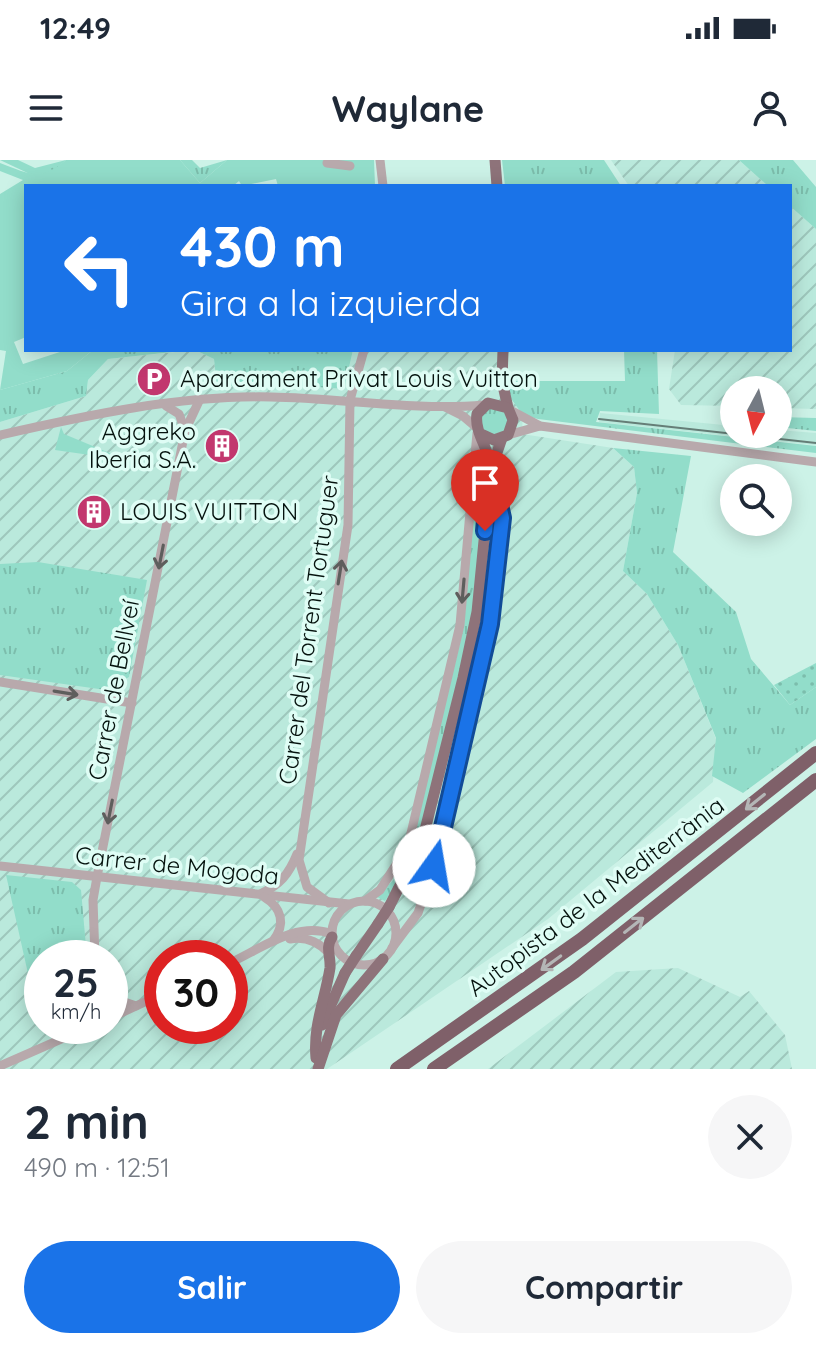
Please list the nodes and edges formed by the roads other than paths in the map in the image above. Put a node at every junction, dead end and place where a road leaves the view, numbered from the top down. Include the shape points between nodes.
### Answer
1 (380, 160) edge
2 (495, 160) edge
3 (327, 163) dead end
4 (350, 166) dead end
5 (383, 184) edge
6 (497, 184) edge
7 (363, 352) edge
8 (503, 352) edge
9 (501, 370) junction
10 (350, 400) junction
11 (199, 401) junction
12 (369, 401) junction
13 (486, 404) junction
14 (158, 405) junction
15 (442, 406) junction
16 (509, 409) junction
17 (351, 421) junction
18 (540, 426) junction
19 (478, 430) junction
20 (185, 431) junction
21 (0, 435) edge
22 (505, 436) junction
23 (816, 462) edge
24 (491, 470) junction
25 (0, 682) edge
26 (132, 703) junction
27 (816, 753) edge
28 (816, 780) edge
29 (301, 843) junction
30 (0, 866) edge
31 (97, 877) junction
32 (259, 895) junction
33 (365, 901) junction
34 (329, 903) junction
35 (349, 904) junction
36 (332, 936) junction
37 (94, 940) edge
38 (271, 944) junction
39 (392, 948) junction
40 (328, 952) junction
41 (248, 955) edge
42 (383, 959) junction
43 (144, 1002) edge
44 (128, 1003) edge
45 (136, 1006) junction
46 (128, 1010) edge
47 (50, 1044) edge
48 (317, 1065) edge
49 (0, 1066) edge
50 (397, 1069) edge
51 (434, 1069) edge

1 - 5 street
2 - 6 main road
3 - 4 street
7 - 10 street, Carrer del Torrent Tortuguer
8 - 9 main road
9 - 13 main road
9 - 16 main road
10 - 11 street via 268,396
10 - 12 street
10 - 17 street, Carrer del Torrent Tortuguer
11 - 14 street
11 - 20 street, Carrer de Bellveí
12 - 15 street
12 - 17 street
13 - 15 street
13 - 16 main road via 496,402
13 - 19 main road via 477,414
14 - 20 street via 179,414
14 - 21 street
15 - 19 street
16 - 18 street
16 - 22 main road via 513,424
29 -> 17 street, Carrer del Torrent Tortuguer via 348,525
18 - 22 street
18 - 23 street
19 - 22 main road via 491,439
19 - 24 main road
19 -> 33 street via 460,625 408,846 380,890
20 -> 26 street, Carrer de Bellveí
22 - 24 main road
24 - 39 street via 502,518 479,678 434,866 418,913
24 - 48 main road, bridge via 477,612 422,842 325,1014
25 -> 26 street
26 -> 31 street, Carrer de Bellveí
27 -> 50 highway, Autopista de la Mediterrània via 570,949
51 -> 28 highway, Autopista de la Mediterrània via 574,972
29 - 32 street, Carrer del Torrent Tortuguer via 288,874
29 - 34 street, Carrer del Torrent Tortuguer via 301,876
30 - 31 street, Carrer de Mogoda
31 - 32 street, Carrer de Mogoda
31 - 37 street, Carrer de Bellveí
32 - 34 street, Carrer de Mogoda
32 - 38 street via 280,915 281,926
33 - 35 street
33 - 39 street via 391,914 396,937
34 - 35 street, Carrer de Mogoda
35 - 36 street via 337,915
36 - 38 street via 310,928
36 - 40 main road
36 - 42 street via 338,951 352,962
38 - 40 street via 301,937
38 - 41 street
39 - 42 street
40 - 48 main road via 330,968 314,1033
42 - 48 main road via 336,1015
43 - 45 street
44 - 45 street
45 - 46 street
47 - 49 street

